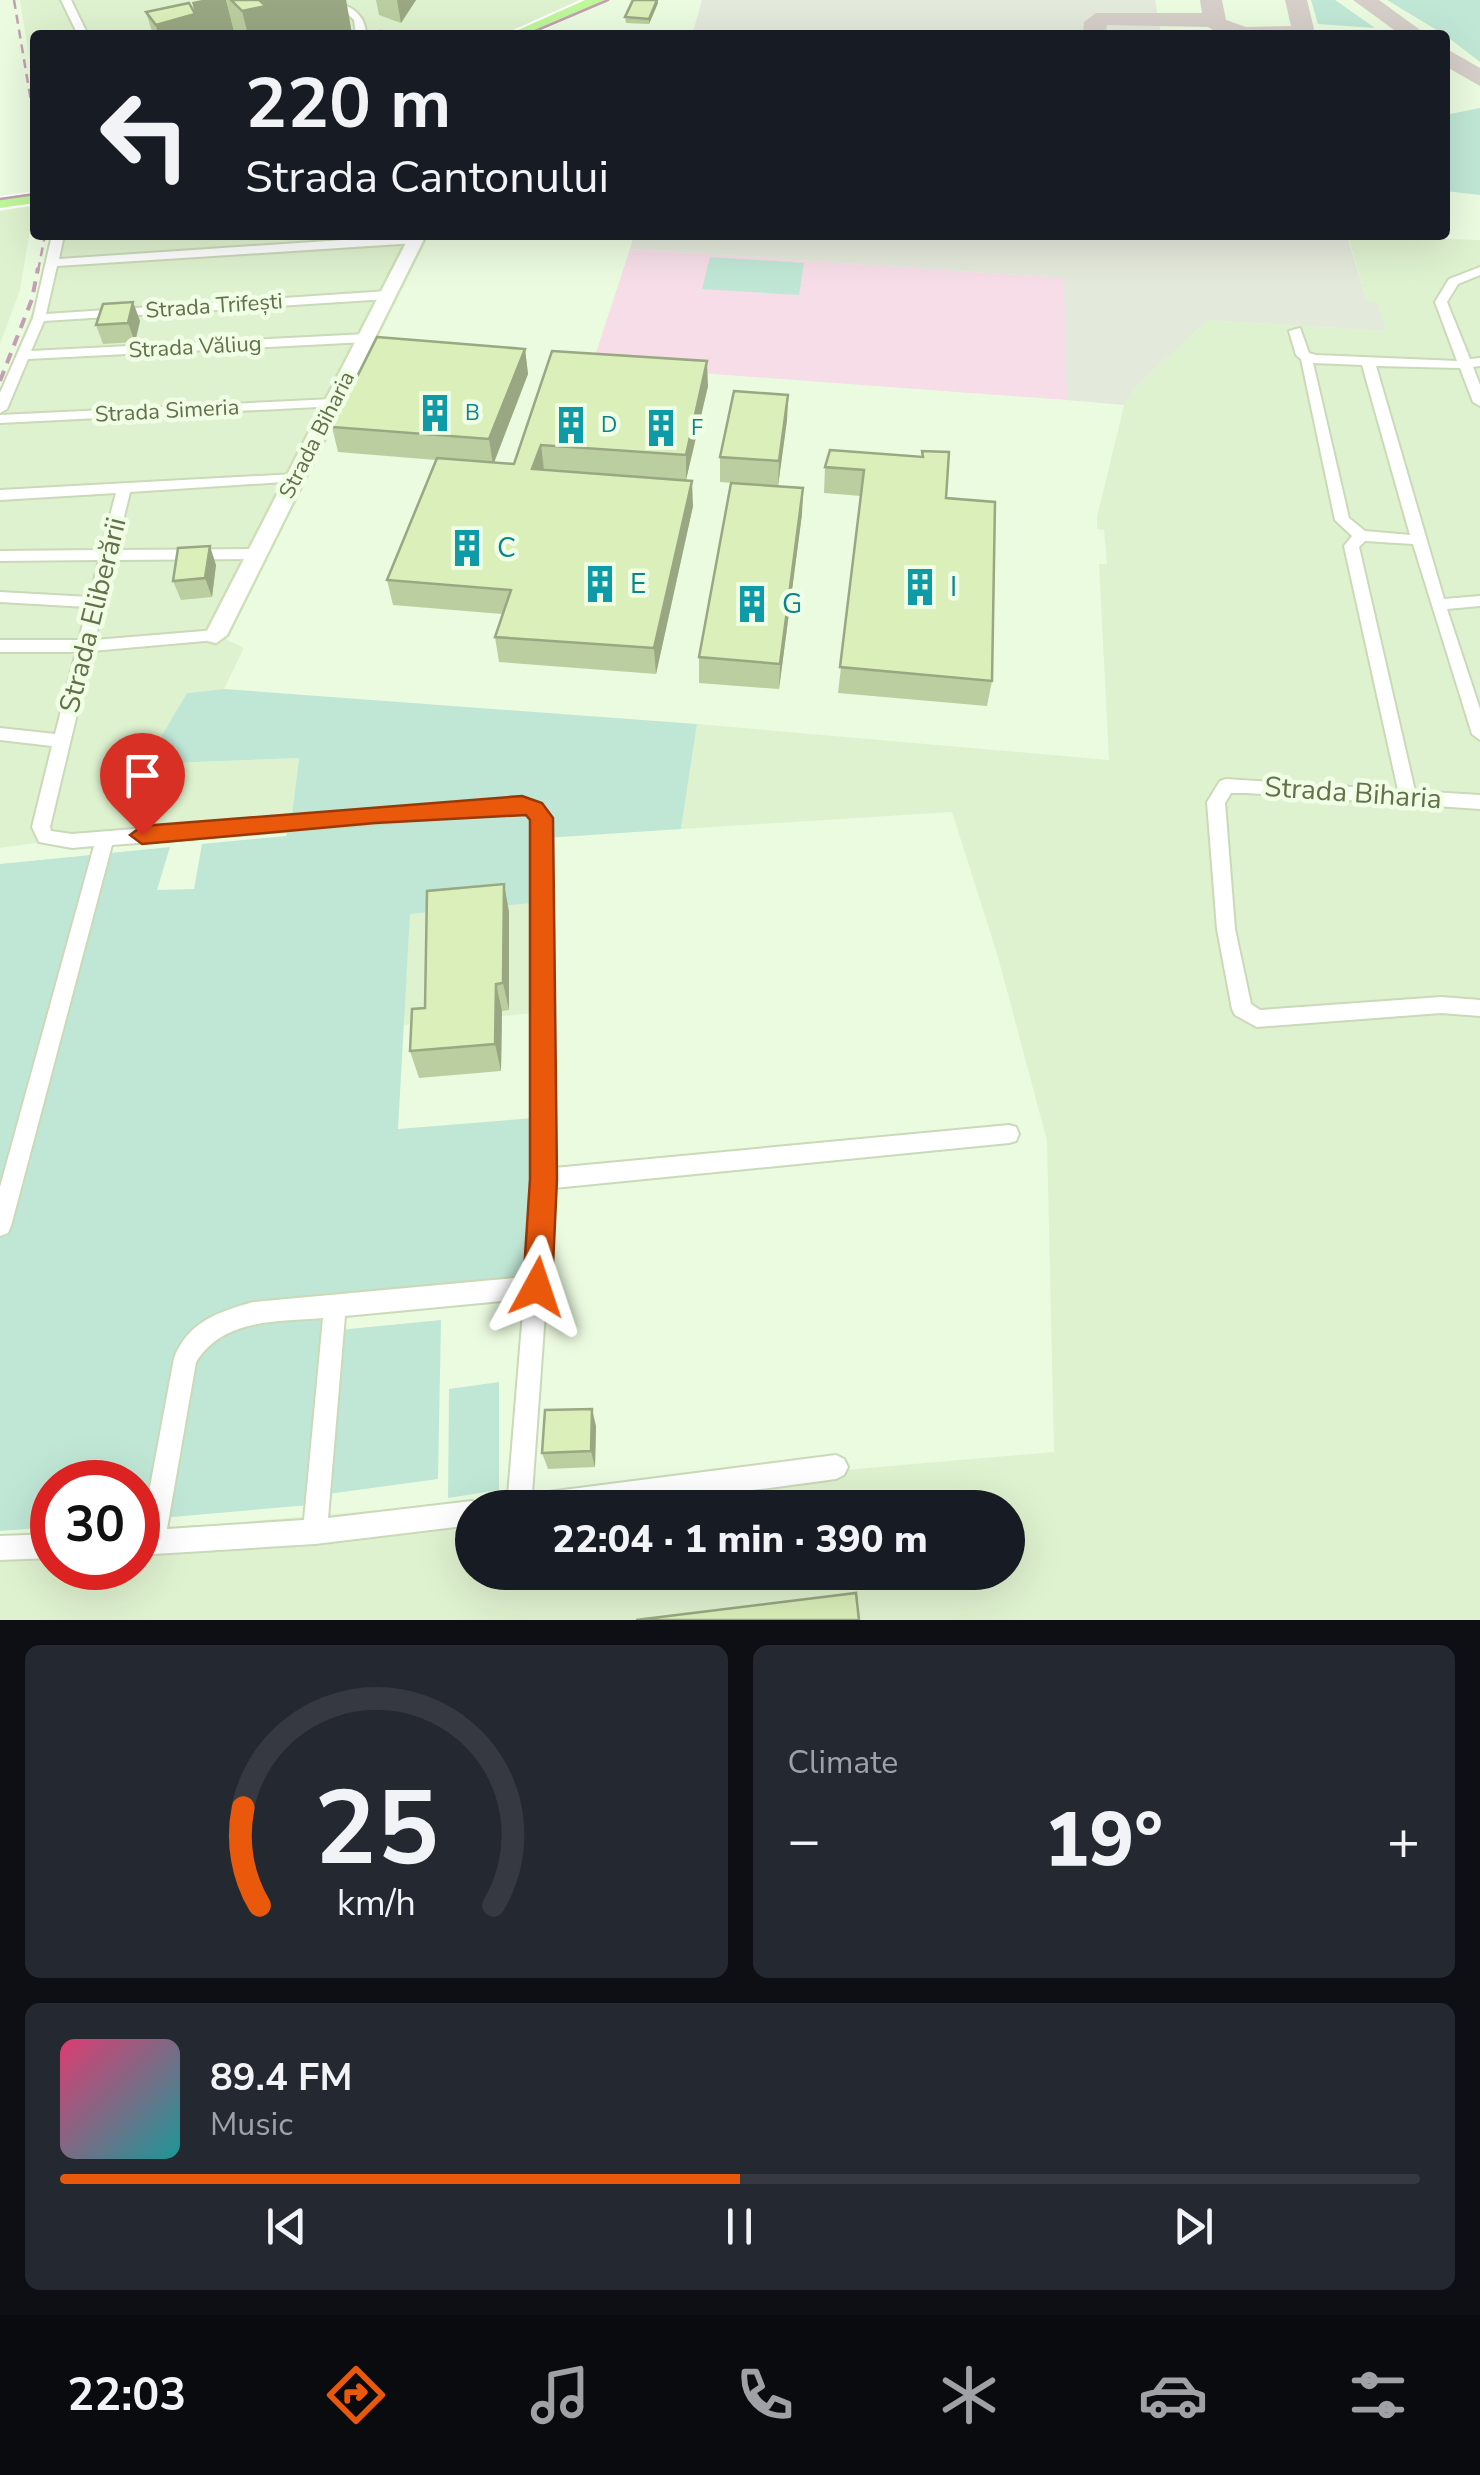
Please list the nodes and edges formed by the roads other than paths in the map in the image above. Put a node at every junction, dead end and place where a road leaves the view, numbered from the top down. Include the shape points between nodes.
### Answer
1 (66, 0) edge
2 (321, 0) edge
3 (598, 0) edge
4 (620, 0) edge
5 (81, 30) edge
6 (361, 30) edge
7 (527, 30) edge
8 (553, 30) edge
9 (30, 190) edge
10 (0, 194) edge
11 (30, 199) edge
12 (0, 203) edge
13 (57, 240) edge
14 (373, 240) edge
15 (416, 240) edge
16 (54, 262) junction
17 (1480, 271) edge
18 (388, 295) junction
19 (39, 318) junction
20 (1295, 330) dead end
21 (366, 338) junction
22 (25, 355) junction
23 (1314, 359) junction
24 (1368, 362) junction
25 (1480, 362) edge
26 (1463, 364) junction
27 (1480, 402) edge
28 (333, 403) junction
29 (0, 409) edge
30 (0, 419) edge
31 (295, 478) junction
32 (124, 488) junction
33 (0, 495) edge
34 (1361, 536) junction
35 (1420, 540) junction
36 (257, 554) junction
37 (0, 556) edge
38 (106, 556) junction
39 (0, 598) edge
40 (1480, 601) edge
41 (95, 602) junction
42 (1438, 605) junction
43 (216, 635) joint
44 (0, 646) edge
45 (84, 646) junction
46 (0, 734) edge
47 (1480, 734) edge
48 (62, 741) junction
49 (1408, 798) junction
50 (1480, 802) edge
51 (104, 838) junction
52 (1480, 1008) edge
53 (1009, 1134) dead end
54 (544, 1179) junction
55 (0, 1226) edge
56 (537, 1287) junction
57 (335, 1305) junction
58 (836, 1468) dead end
59 (160, 1473) edge
60 (522, 1490) edge
61 (663, 1490) edge
62 (455, 1515) edge
63 (314, 1532) junction
64 (160, 1541) edge
65 (30, 1547) edge
66 (0, 1548) edge

1 - 5 street
2 - 6 street via 358,15
3 - 7 main road
4 - 8 main road
9 - 10 main road
11 - 12 main road
13 - 16 street
14 - 16 street
15 - 18 street, Strada Biharia
16 - 19 street
17 - 26 street via 1453,282 1441,302
18 - 19 street, Strada Trifești
18 - 21 street, Strada Biharia
19 - 22 street
20 - 23 street via 1303,355
21 - 22 street, Strada Văliug
21 - 28 street, Strada Biharia
22 - 29 street
23 - 24 street
23 - 34 street via 1306,361 1342,520
24 - 26 street
24 - 35 street
25 - 26 street
26 - 27 street
28 - 30 street, Strada Simeria
28 - 31 street, Strada Biharia
31 - 32 street
31 - 36 street, Strada Biharia
32 - 33 street
32 - 38 street, Strada Eliberării
34 - 35 street
34 - 49 street via 1350,546
35 - 42 street
36 - 38 street
36 - 43 street, Strada Biharia
37 - 38 street
38 - 41 street, Strada Eliberării
39 - 41 street
40 - 42 street
41 - 45 street, Strada Eliberării
42 - 47 street
43 - 45 street
44 - 45 street
45 - 48 street, Strada Eliberării
46 - 48 street
48 - 51 street, Strada Eliberării via 41,827 45,837
49 - 50 street, Strada Biharia
49 - 52 street, Strada Biharia via 1226,786 1216,802 1226,929 1242,1010 1257,1019
51 - 54 street via 496,806 534,809 542,818
51 - 55 street
53 - 54 street
54 - 56 street
56 - 57 street
56 - 60 street
57 - 59 street via 253,1313 199,1334 185,1358
57 - 63 street
58 - 61 street
62 - 63 street
63 - 64 street
65 - 66 street

